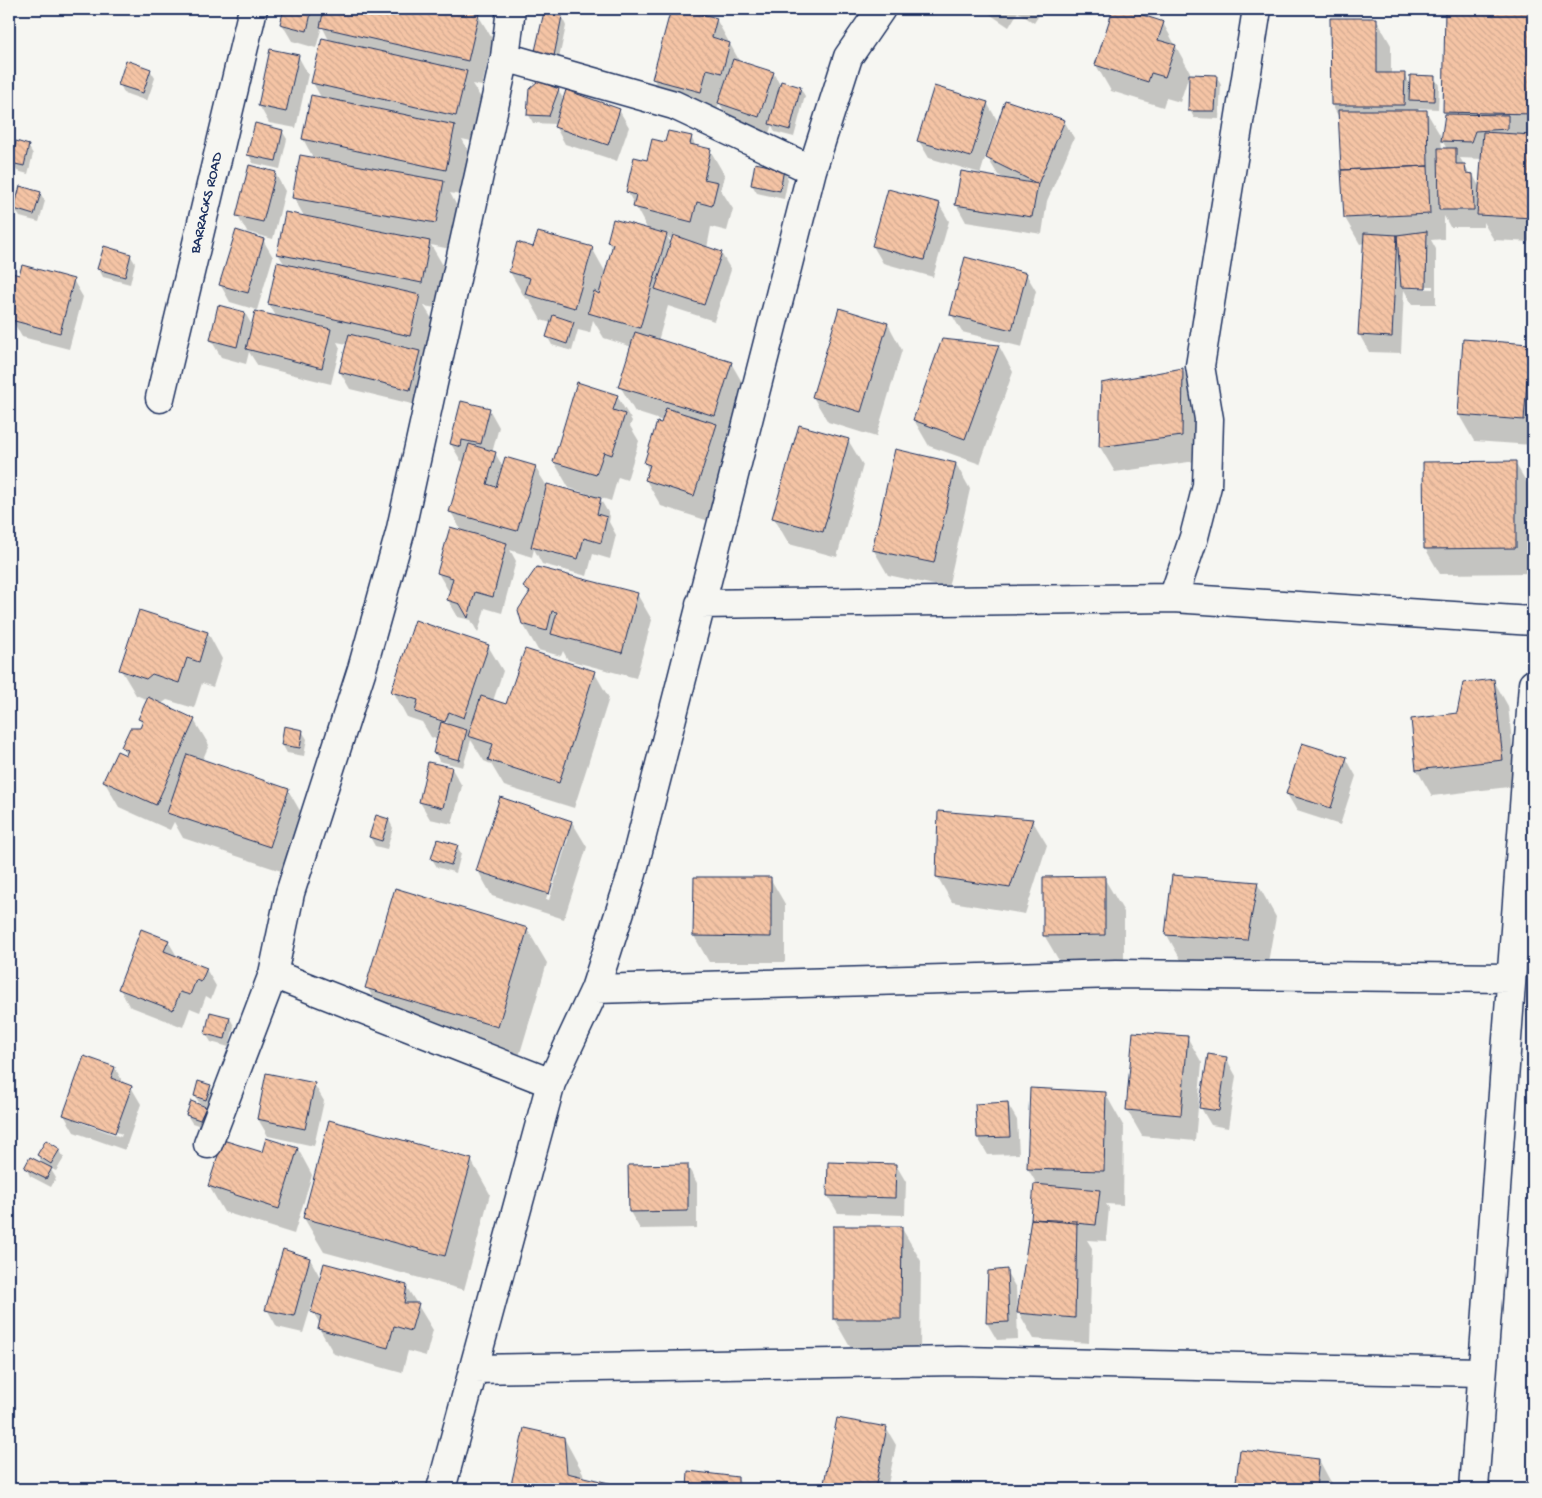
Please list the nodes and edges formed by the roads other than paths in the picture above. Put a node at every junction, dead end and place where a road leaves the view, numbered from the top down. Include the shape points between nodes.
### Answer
1 (253, 9) edge
2 (511, 9) edge
3 (882, 9) edge
4 (1257, 9) edge
5 (505, 57) junction
6 (812, 170) junction
7 (160, 398) dead end
8 (1173, 598) junction
9 (700, 604) junction
10 (1533, 621) edge
11 (1533, 684) edge
12 (1528, 828) edge
13 (273, 974) junction
14 (1512, 978) junction
15 (595, 989) junction
16 (552, 1083) junction
17 (208, 1144) dead end
18 (475, 1369) junction
19 (1482, 1372) junction
20 (441, 1489) edge
21 (1474, 1489) edge

1 - 7 street, BARRACKS ROAD
2 - 5 street
3 - 6 street via 848,57
4 - 8 street via 1200,366 1209,420 1207,486
5 - 6 street via 674,105
5 - 13 street via 400,533 362,669 290,893
6 - 9 street
8 - 9 street
8 - 10 street
9 - 15 street via 632,874
11 - 12 street
12 - 14 street
13 - 16 street
13 - 17 street
14 - 15 street via 1116,974
14 - 19 street
15 - 16 street
16 - 18 street
18 - 19 street via 960,1361
18 - 20 street
19 - 21 street

